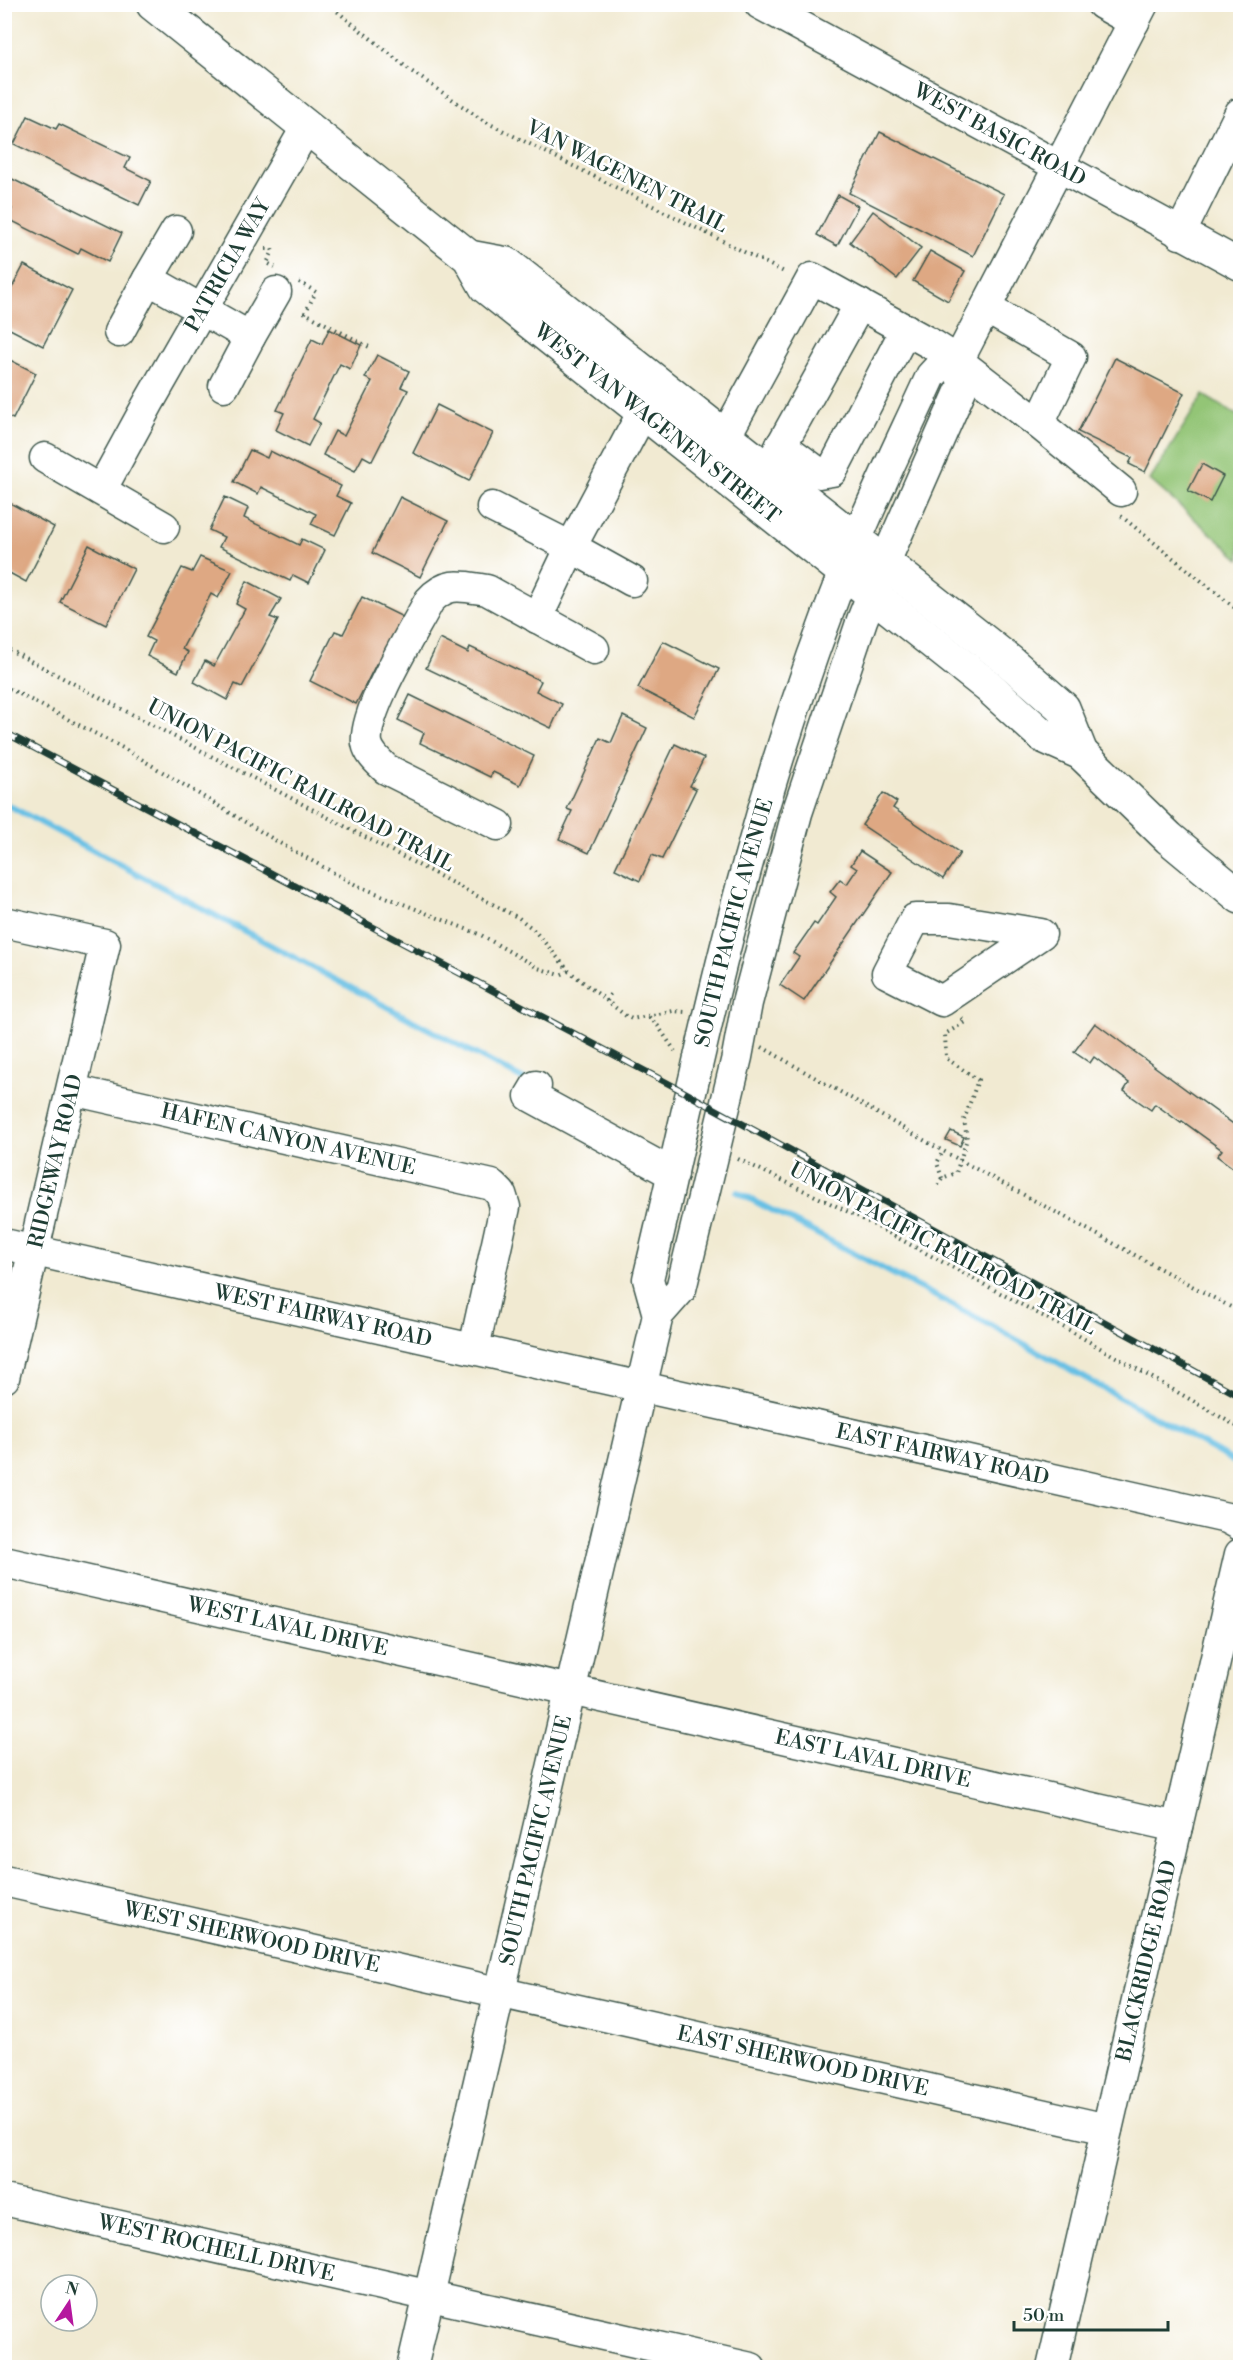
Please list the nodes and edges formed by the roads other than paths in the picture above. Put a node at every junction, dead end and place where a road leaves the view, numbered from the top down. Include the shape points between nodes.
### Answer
1 (153, 4) edge
2 (760, 4) edge
3 (1102, 4) edge
4 (1139, 13) edge
5 (1240, 113) edge
6 (306, 128) junction
7 (1059, 167) junction
8 (176, 231) dead end
9 (1180, 234) junction
10 (469, 257) junction
11 (1240, 265) edge
12 (148, 279) junction
13 (284, 281) road end
14 (860, 304) junction
15 (986, 308) junction
16 (202, 310) junction
17 (906, 329) junction
18 (119, 332) dead end
19 (250, 337) junction
20 (958, 361) junction
21 (658, 383) junction
22 (224, 386) dead end
23 (643, 411) junction
24 (1039, 424) junction
25 (725, 437) junction
26 (45, 458) dead end
27 (774, 458) junction
28 (101, 490) junction
29 (1121, 491) dead end
30 (492, 507) dead end
31 (164, 527) dead end
32 (571, 547) junction
33 (870, 551) junction
34 (632, 581) dead end
35 (858, 582) junction
36 (537, 618) junction
37 (594, 649) dead end
38 (1081, 753) junction
39 (498, 825) dead end
40 (1240, 897) edge
41 (4, 921) edge
42 (536, 1086) dead end
43 (72, 1090) junction
44 (673, 1174) junction
45 (4, 1244) edge
46 (34, 1250) junction
47 (658, 1315) junction
48 (474, 1348) junction
49 (4, 1378) edge
50 (641, 1386) junction
51 (1240, 1525) edge
52 (1240, 1554) edge
53 (4, 1562) edge
54 (570, 1690) junction
55 (1177, 1827) junction
56 (4, 1881) edge
57 (500, 1992) junction
58 (1107, 2129) junction
59 (4, 2200) edge
60 (429, 2295) junction
61 (412, 2367) edge
62 (751, 2367) edge
63 (1052, 2367) edge

1 - 6 main road, WEST VAN WAGENEN STREET
2 - 7 street, WEST BASIC ROAD
3 - 4 street
4 - 7 street
5 - 9 street
6 - 10 main road, WEST VAN WAGENEN STREET
6 - 16 street, PATRICIA WAY
7 - 9 street, WEST BASIC ROAD
7 - 15 street
8 - 12 street
9 - 11 street, WEST BASIC ROAD
10 - 21 main road, WEST VAN WAGENEN STREET via 507,264
10 - 23 main road, WEST VAN WAGENEN STREET via 486,287
12 - 16 street
12 - 18 street
13 - 19 street
14 - 17 street
14 - 25 street via 810,280
14 - 27 street
15 - 20 street
15 - 24 street via 1071,357
16 - 19 street
16 - 28 street, PATRICIA WAY
17 - 20 street
17 - 27 street via 832,471 819,473
19 - 22 street
20 - 24 street
20 - 33 street, SOUTH PACIFIC AVENUE via 963,384
21 - 23 street
21 - 25 main road, WEST VAN WAGENEN STREET
23 - 32 street
23 - 35 main road, WEST VAN WAGENEN STREET
24 - 29 street
25 - 27 main road, WEST VAN WAGENEN STREET
26 - 28 street
27 - 33 main road, WEST VAN WAGENEN STREET
28 - 31 street
30 - 32 street
32 - 34 street
32 - 36 street
33 - 35 street, SOUTH PACIFIC AVENUE
33 - 38 main road, WEST VAN WAGENEN STREET via 1063,708
35 - 38 main road, WEST VAN WAGENEN STREET via 989,687 1043,736
35 - 44 street, SOUTH PACIFIC AVENUE via 801,694 765,805 736,906
35 - 47 street, SOUTH PACIFIC AVENUE via 840,684 797,813 762,943 681,1288
36 - 37 street
36 - 39 street via 487,590 439,590 429,601 379,698 368,729 367,745 386,769
38 - 40 main road via 1169,838
41 - 43 street, RIDGEWAY ROAD via 105,944
42 - 44 street via 530,1096
43 - 46 street, RIDGEWAY ROAD
43 - 48 street, HAFEN CANYON AVENUE via 492,1185 501,1194 504,1217
44 - 47 street, SOUTH PACIFIC AVENUE via 648,1279
45 - 46 street, WEST FAIRWAY ROAD
46 - 48 street, WEST FAIRWAY ROAD
46 - 49 street, RIDGEWAY ROAD
47 - 50 street, SOUTH PACIFIC AVENUE
48 - 50 street, WEST FAIRWAY ROAD
50 - 51 street, EAST FAIRWAY ROAD via 1227,1518
50 - 54 street, SOUTH PACIFIC AVENUE
52 - 55 street, BLACKRIDGE ROAD
53 - 54 street, WEST LAVAL DRIVE
54 - 55 street, EAST LAVAL DRIVE
54 - 57 street, SOUTH PACIFIC AVENUE
55 - 58 street, BLACKRIDGE ROAD
56 - 57 street, WEST SHERWOOD DRIVE
57 - 58 street, EAST SHERWOOD DRIVE
57 - 60 street, SOUTH PACIFIC AVENUE
58 - 63 street, BLACKRIDGE ROAD
59 - 60 street, WEST ROCHELL DRIVE
60 - 61 street, SOUTH PACIFIC AVENUE
60 - 62 street, WEST ROCHELL DRIVE

